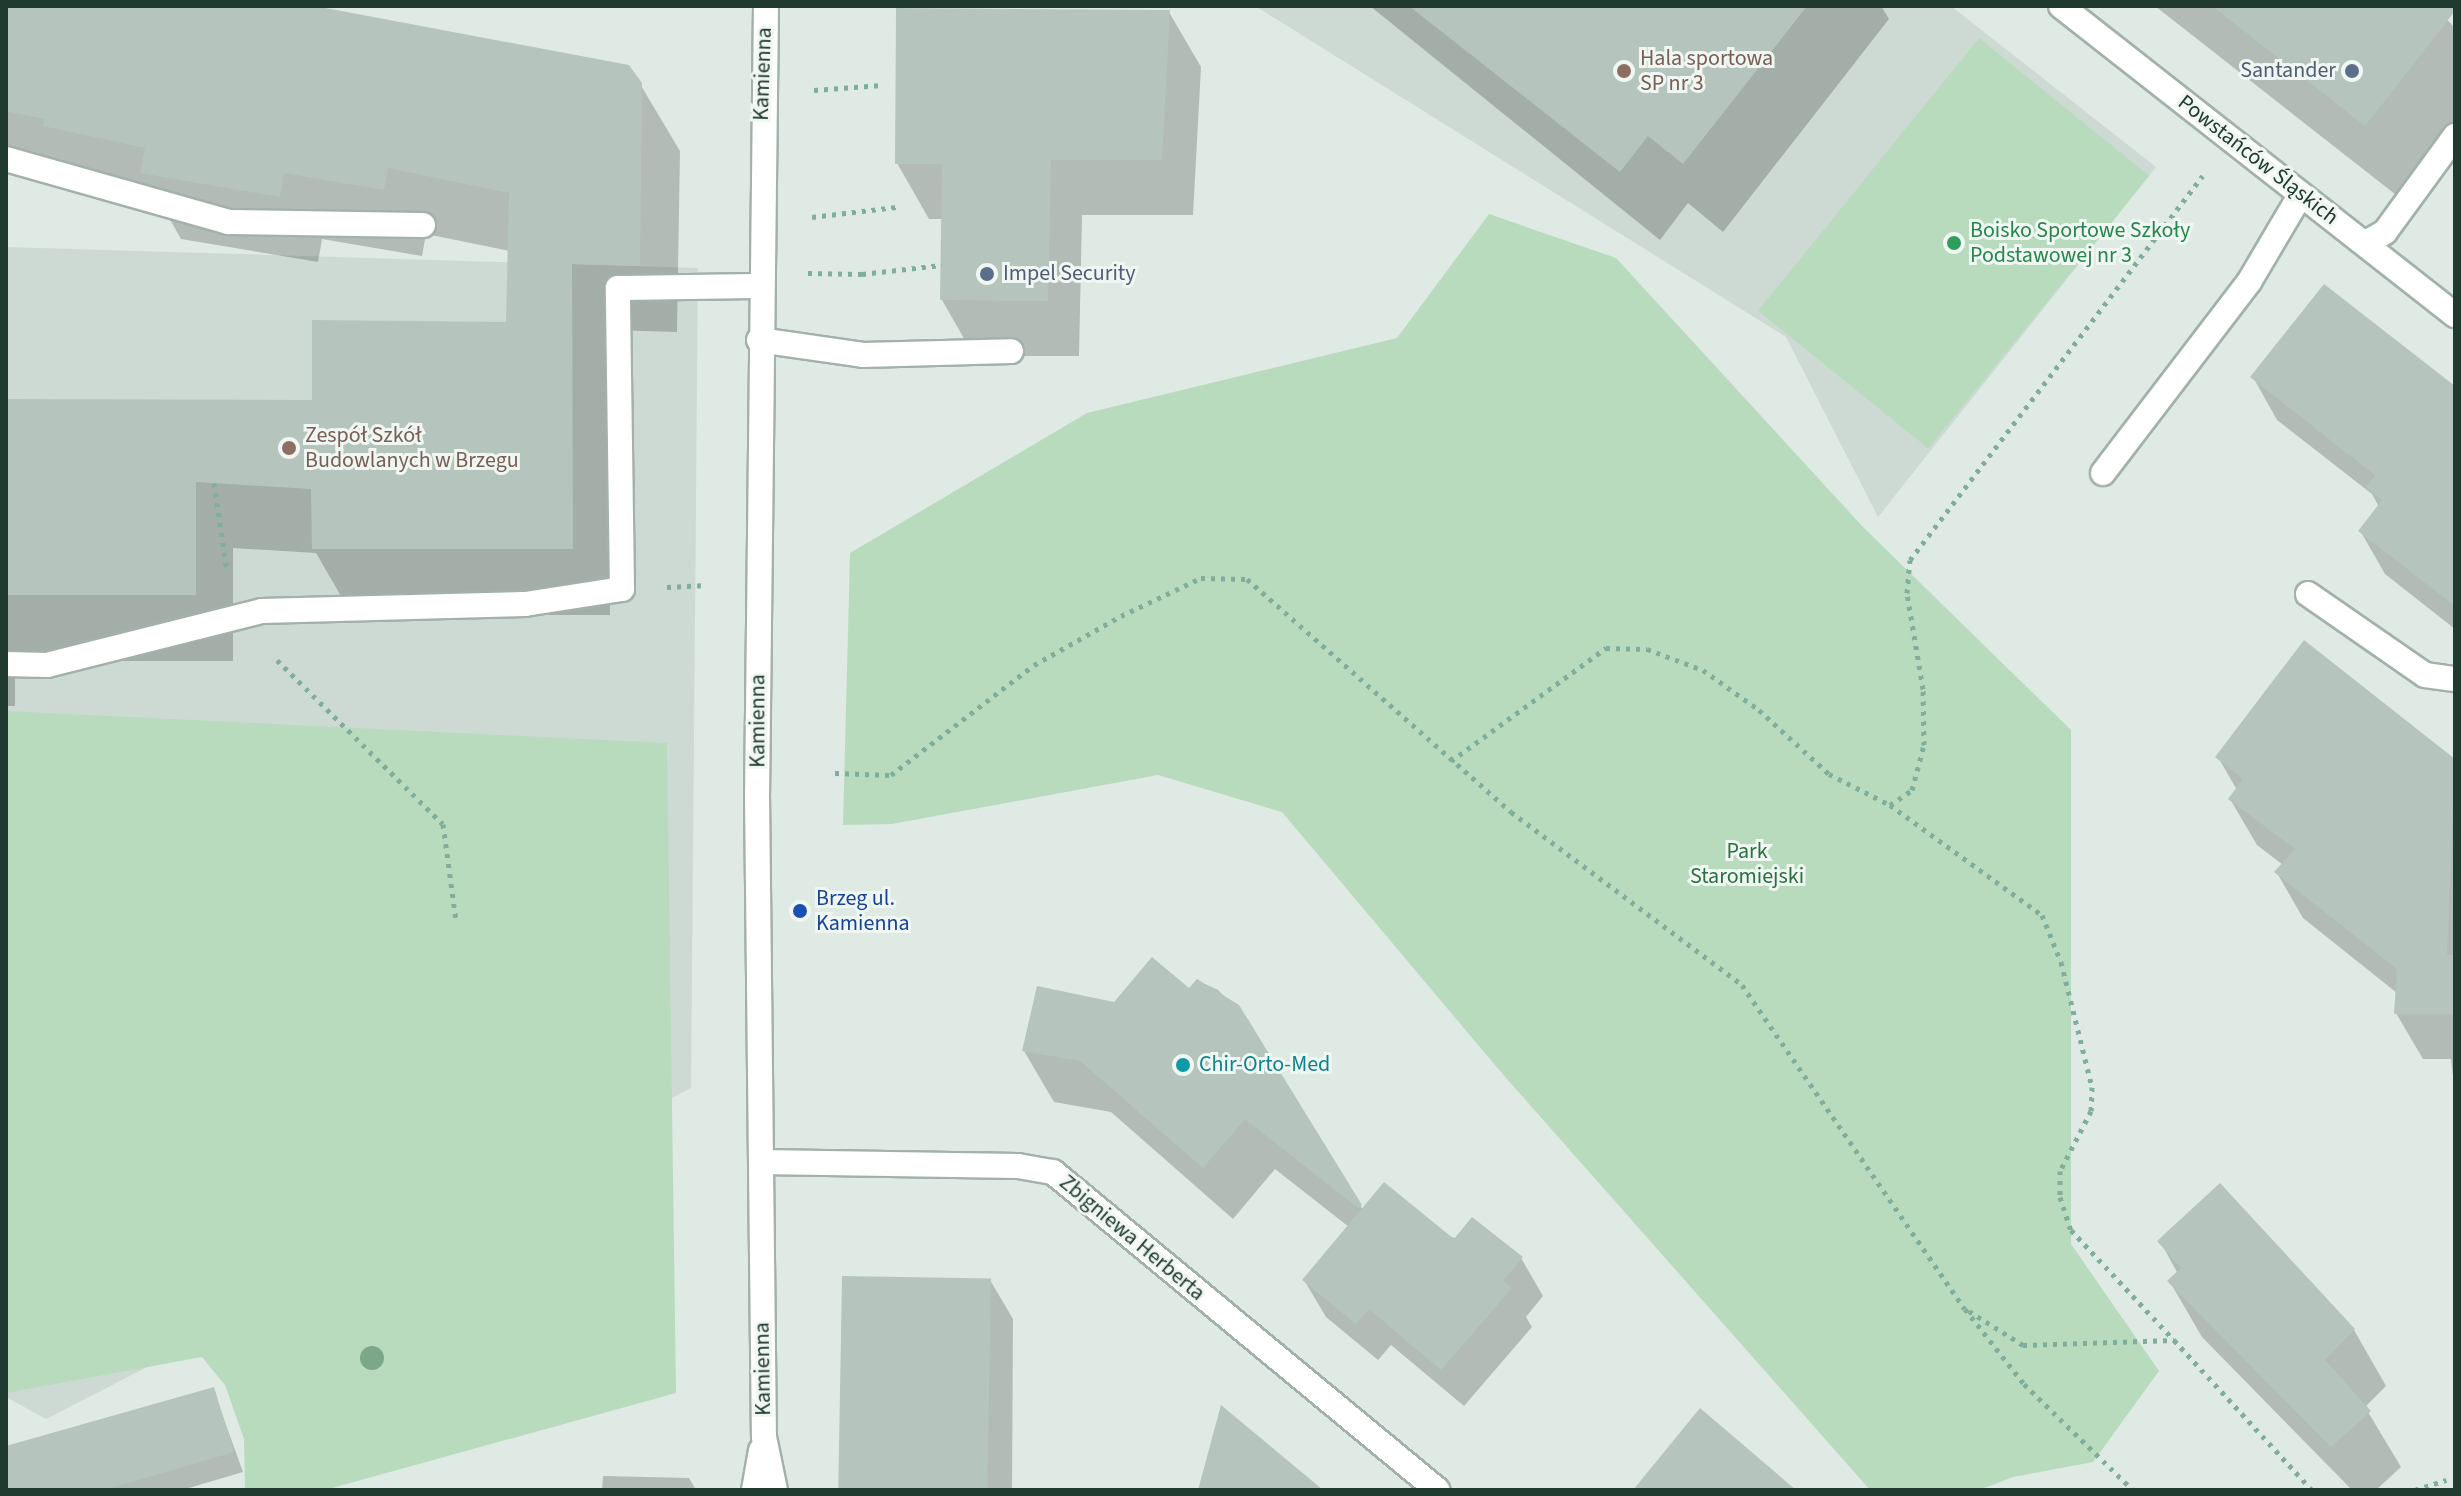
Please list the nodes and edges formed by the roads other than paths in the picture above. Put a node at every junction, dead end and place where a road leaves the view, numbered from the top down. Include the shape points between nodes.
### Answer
1 (766, 6) edge
2 (2061, 6) edge
3 (2455, 136) edge
4 (6, 159) edge
5 (2301, 194) junction
6 (423, 225) dead end
7 (2366, 243) junction
8 (759, 279) junction
9 (2455, 315) edge
10 (759, 340) junction
11 (1011, 351) dead end
12 (2103, 473) dead end
13 (2308, 594) dead end
14 (6, 664) edge
15 (2455, 679) edge
16 (761, 1162) junction
17 (764, 1437) junction
18 (754, 1490) edge
19 (775, 1490) edge
20 (1437, 1490) edge

1 - 8 street, Kamienna
2 - 5 street, Powstańców Śląskich
3 - 7 street via 2385,232
4 - 6 street via 228,222
5 - 7 street, Powstańców Śląskich
5 - 12 street via 2249,282
7 - 9 street, Powstańców Śląskich
8 - 10 street, Kamienna
8 - 14 street via 618,288 622,589 525,604 262,611 47,665
10 - 11 street via 863,355
10 - 16 street, Kamienna
13 - 15 street via 2425,675
16 - 17 street, Kamienna
16 - 20 street, Zbigniewa Herberta via 1018,1166 1053,1172
17 - 18 street, Kamienna
17 - 19 street, Kamienna

